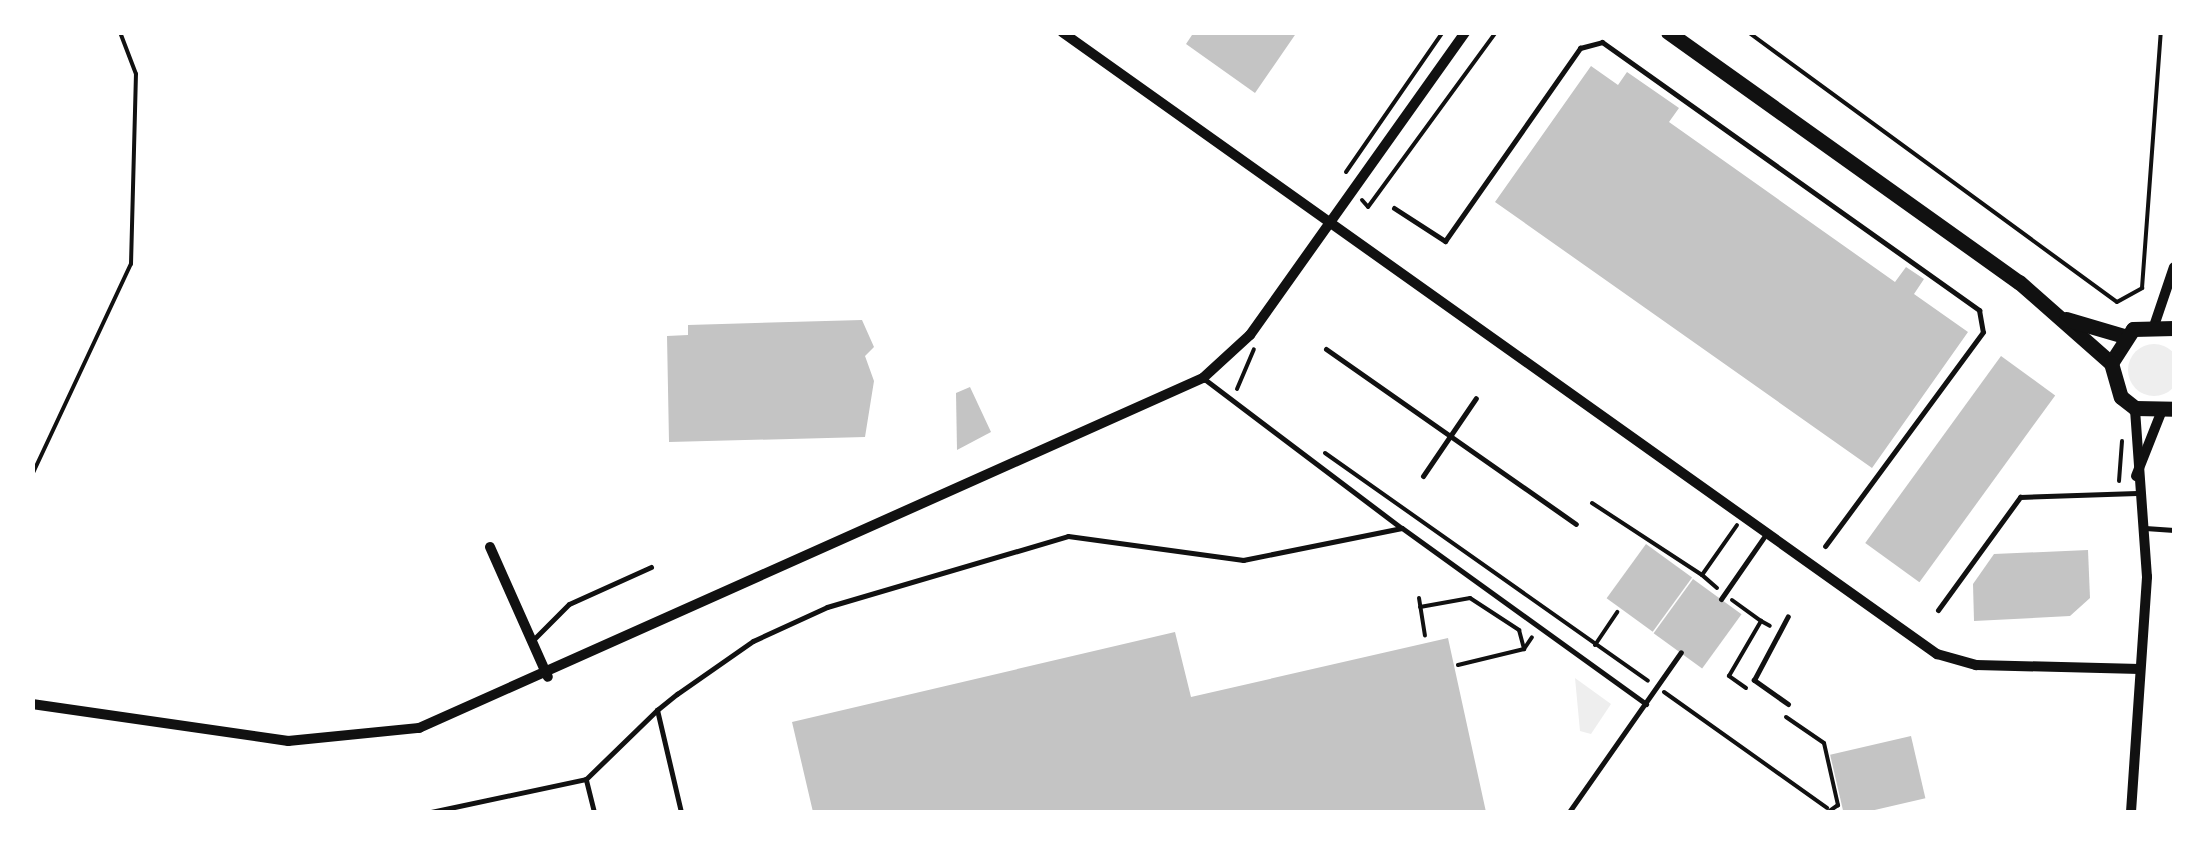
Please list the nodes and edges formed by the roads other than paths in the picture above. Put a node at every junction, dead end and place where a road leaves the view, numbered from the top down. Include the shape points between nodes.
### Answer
1 (1062, 32) edge
2 (1465, 32) edge
3 (1668, 32) edge
4 (1394, 208) dead end
5 (1330, 224) junction
6 (2174, 267) edge
7 (2066, 319) junction
8 (2155, 323) junction
9 (2174, 328) edge
10 (2124, 336) junction
11 (1326, 349) dead end
12 (2111, 363) junction
13 (1203, 378) junction
14 (1476, 398) dead end
15 (2135, 408) junction
16 (2168, 411) edge
17 (1451, 435) junction
18 (1423, 476) dead end
19 (2136, 476) junction
20 (2137, 493) junction
21 (1576, 524) dead end
22 (1402, 528) junction
23 (2145, 528) junction
24 (2174, 530) edge
25 (1764, 536) junction
26 (1825, 546) dead end
27 (490, 547) dead end
28 (650, 567) dead end
29 (1721, 598) dead end
30 (1938, 610) dead end
31 (1788, 616) dead end
32 (532, 641) junction
33 (1681, 652) dead end
34 (2140, 669) junction
35 (548, 677) junction
36 (32, 704) edge
37 (1646, 704) junction
38 (1788, 704) dead end
39 (657, 710) junction
40 (586, 779) junction
41 (430, 812) edge
42 (594, 812) edge
43 (681, 812) edge
44 (1569, 812) edge
45 (2131, 812) edge

1 - 5 street
2 - 5 street
3 - 7 main road
4 - 26 lane via 1445,240 1580,48 1602,42 1980,310 1983,332
5 - 13 street via 1244,341
5 - 25 street
6 - 8 street
7 - 10 main road
7 - 12 main road
8 - 9 main road
8 - 10 main road
10 - 12 main road
11 - 17 lane
12 - 15 main road via 2112,381
13 - 22 lane
13 - 35 street
14 - 17 lane
15 - 16 main road
15 - 19 street
16 - 19 street
17 - 18 lane
17 - 21 lane
19 - 20 street
20 - 23 street
20 - 30 lane via 2020,497
22 - 37 lane
22 - 39 lane via 1244,560 1068,536 827,607 753,641
23 - 24 lane
23 - 34 street
25 - 29 lane
25 - 34 street via 1956,662
27 - 32 street
28 - 32 lane via 569,604
31 - 38 lane via 1754,680
32 - 35 street
33 - 37 lane
34 - 45 street
35 - 36 street via 419,728 328,741
37 - 44 lane
39 - 40 lane
39 - 43 lane
40 - 41 lane
40 - 42 lane

